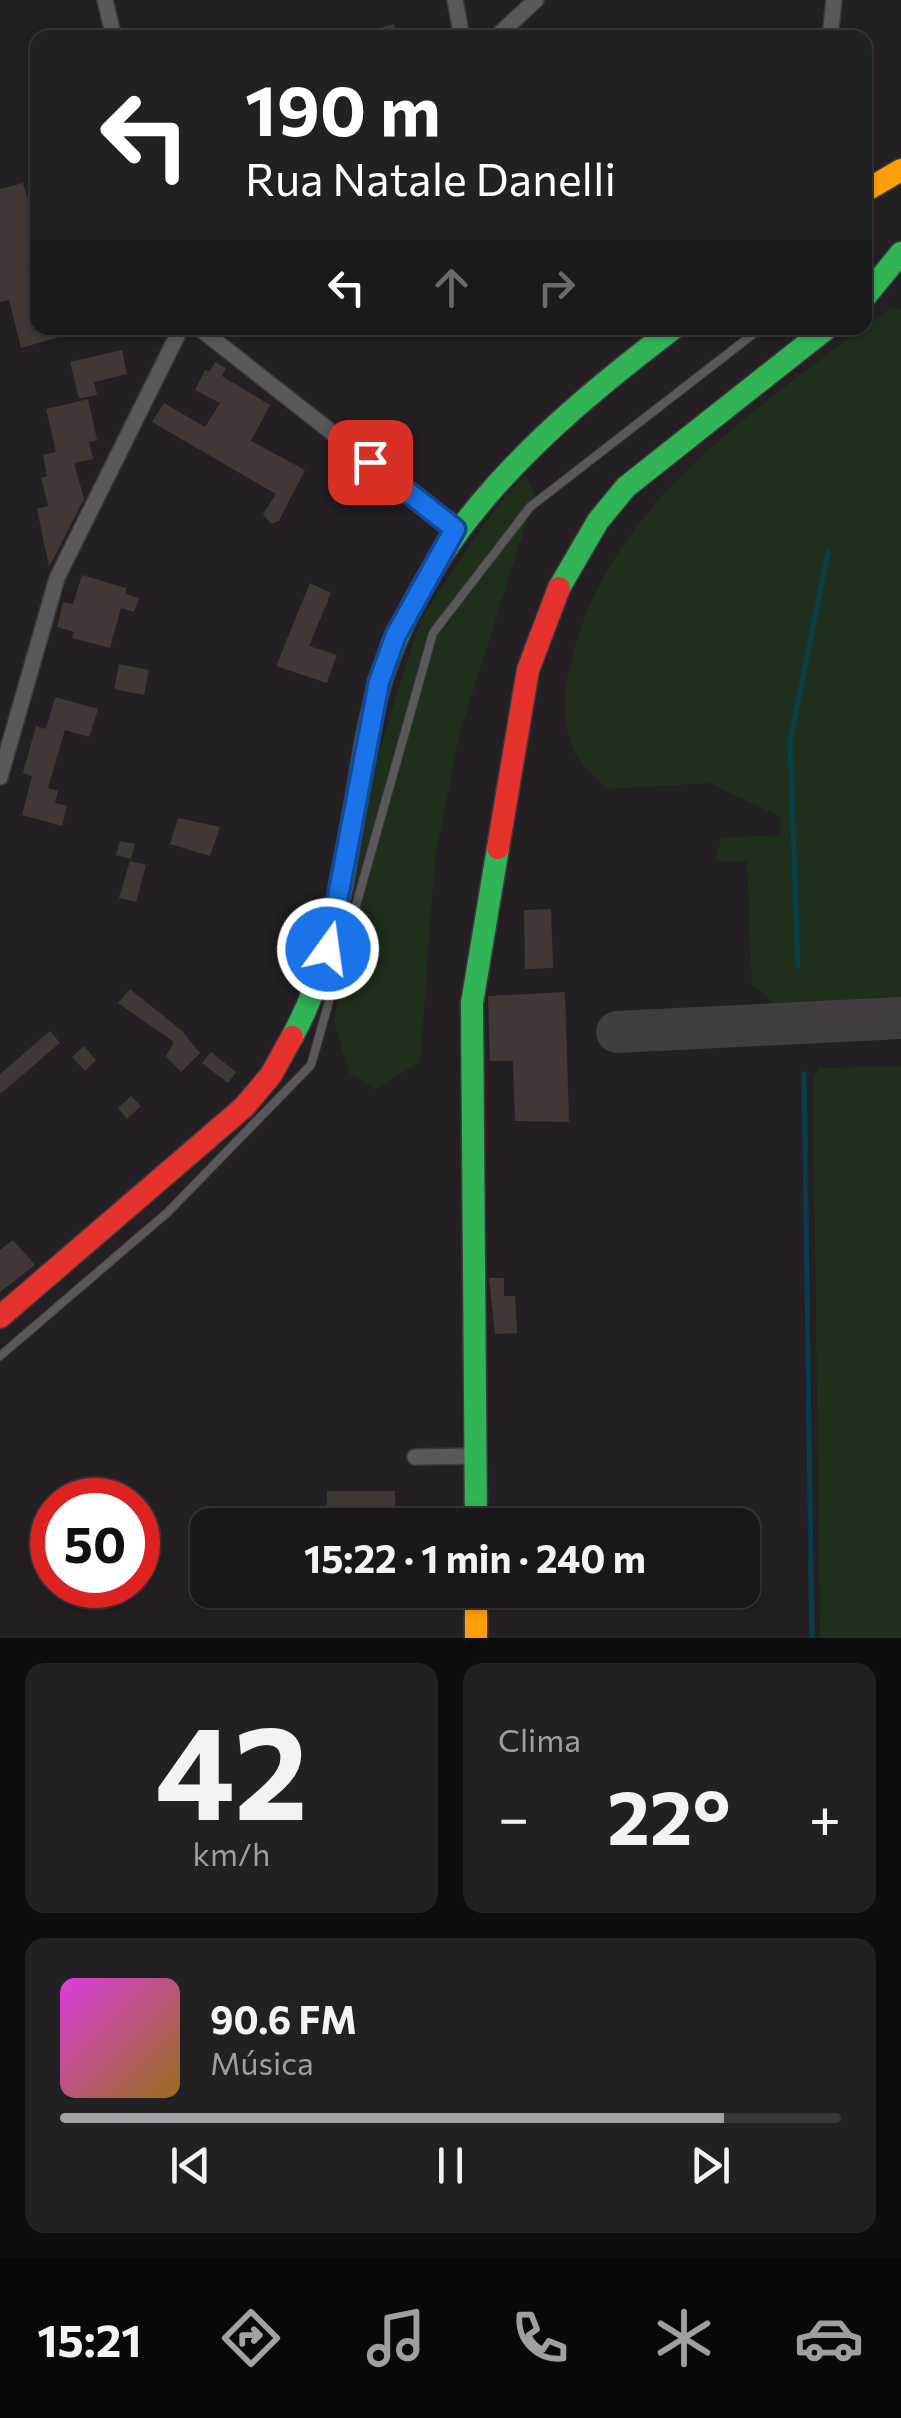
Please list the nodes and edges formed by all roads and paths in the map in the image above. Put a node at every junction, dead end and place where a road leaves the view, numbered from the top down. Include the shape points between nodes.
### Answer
1 (105, 0) edge
2 (455, 0) edge
3 (536, 0) edge
4 (834, 0) edge
5 (112, 30) edge
6 (461, 30) edge
7 (504, 30) edge
8 (831, 30) edge
9 (901, 170) edge
10 (872, 188) edge
11 (901, 254) edge
12 (901, 288) edge
13 (872, 290) edge
14 (872, 296) edge
15 (178, 335) edge
16 (208, 335) edge
17 (665, 335) edge
18 (751, 335) edge
19 (818, 335) edge
20 (455, 529) junction
21 (0, 777) edge
22 (0, 1317) edge
23 (0, 1356) edge
24 (475, 1456) junction
25 (415, 1457) dead end
26 (476, 1508) edge
27 (476, 1608) edge
28 (476, 1638) edge

1 - 5 street
2 - 6 street
3 - 7 street
4 - 8 street
9 - 10 street
11 - 13 street
12 - 14 street
15 - 21 street via 56,578
16 - 20 street
17 - 20 street via 607,381
18 - 23 lane via 530,507 433,633 311,1065 168,1212
19 - 24 street via 626,487 598,520 555,594 528,670 472,1003
20 - 22 street via 404,617 379,682 328,949 270,1077
24 - 25 street
24 - 26 street
27 - 28 street

